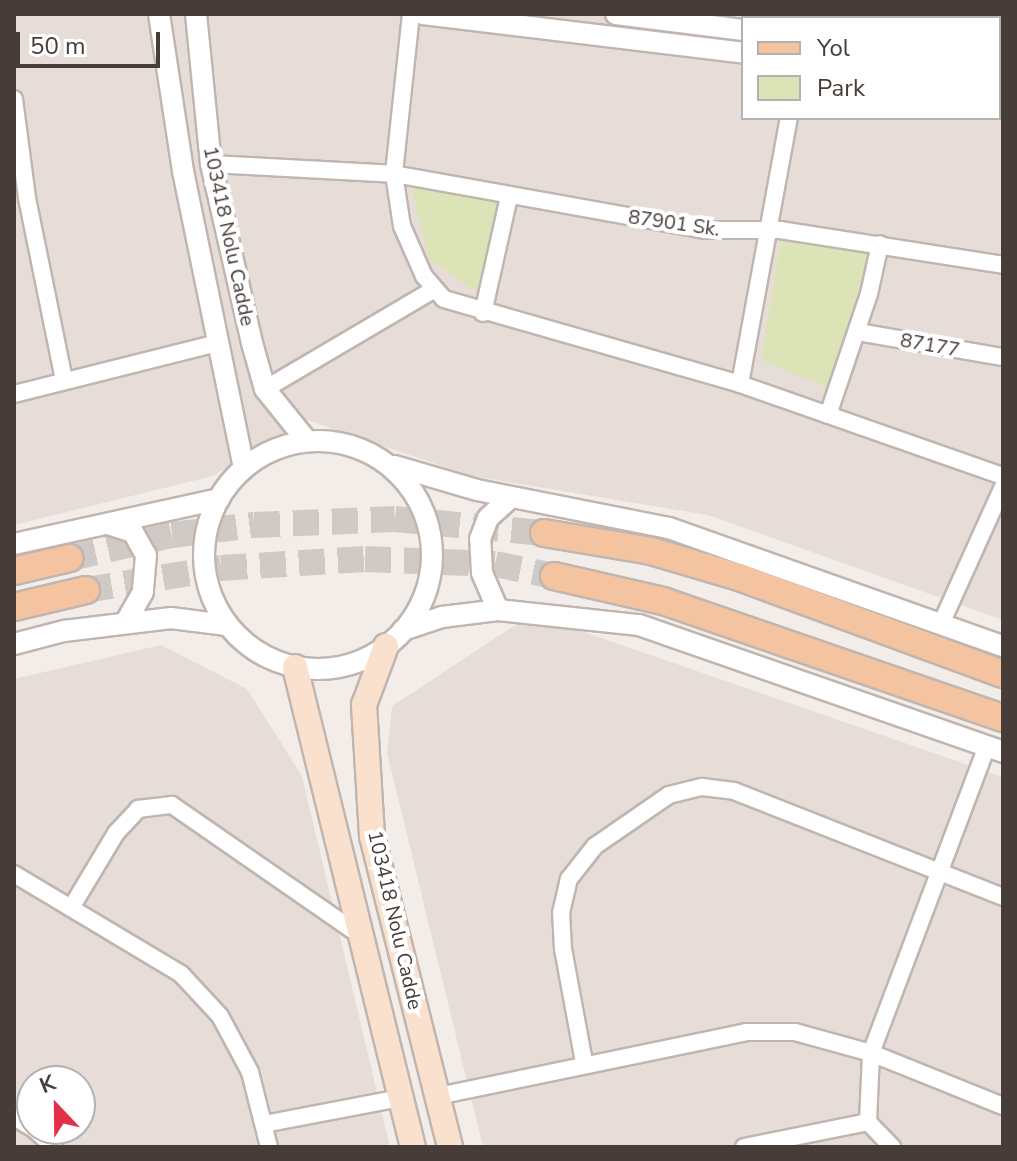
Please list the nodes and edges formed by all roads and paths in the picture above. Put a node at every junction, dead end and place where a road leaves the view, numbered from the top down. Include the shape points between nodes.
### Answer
1 (159, 14) edge
2 (196, 14) edge
3 (411, 14) edge
4 (423, 14) edge
5 (616, 14) edge
6 (741, 30) edge
7 (741, 53) edge
8 (14, 99) edge
9 (789, 120) edge
10 (211, 164) junction
11 (394, 174) junction
12 (509, 197) junction
13 (767, 231) junction
14 (880, 244) junction
15 (1003, 265) edge
16 (435, 289) junction
17 (483, 313) junction
18 (858, 332) junction
19 (217, 343) junction
20 (1003, 357) edge
21 (64, 380) junction
22 (740, 384) junction
23 (265, 389) junction
24 (14, 394) edge
25 (828, 415) junction
26 (307, 441) junction
27 (384, 462) junction
28 (244, 468) junction
29 (1003, 476) edge
30 (1003, 487) edge
31 (511, 497) junction
32 (219, 499) junction
33 (107, 523) junction
34 (544, 533) tunnel mouth
35 (14, 544) edge
36 (70, 558) tunnel mouth
37 (14, 571) edge
38 (554, 576) tunnel mouth
39 (86, 590) tunnel mouth
40 (14, 607) edge
41 (498, 610) junction
42 (126, 622) junction
43 (941, 624) junction
44 (225, 625) junction
45 (394, 638) junction
46 (14, 644) edge
47 (1003, 646) edge
48 (295, 667) junction
49 (1003, 674) edge
50 (1003, 718) edge
51 (995, 749) edge
52 (940, 872) junction
53 (14, 874) edge
54 (1003, 897) edge
55 (71, 908) junction
56 (357, 933) junction
57 (871, 1053) junction
58 (584, 1062) junction
59 (438, 1096) junction
60 (400, 1098) junction
61 (1003, 1106) edge
62 (868, 1122) junction
63 (264, 1124) junction
64 (269, 1147) edge
65 (413, 1147) edge
66 (450, 1147) edge
67 (744, 1147) edge
68 (892, 1147) edge

1 - 19 street
2 - 10 street, 103418 Nolu Cadde
3 - 11 street
4 - 7 street
5 - 6 street
8 - 21 street via 27,198
9 - 13 street
10 - 11 street, 87901 Sk.
10 - 23 street, 103418 Nolu Cadde
11 - 12 street, 87901 Sk.
11 - 16 street via 402,226
12 - 13 street, 87901 Sk. via 705,230
12 - 17 street
13 - 14 street, 87901 Sk.
13 - 22 street
14 - 15 street, 87901 Sk.
14 - 18 street
16 - 17 street via 444,299
16 - 23 street
17 - 22 street
18 - 20 street, 87177
18 - 25 street
19 - 21 street
19 - 28 street
21 - 24 street
22 - 25 street
23 - 26 street, 103418 Nolu Cadde
25 - 29 street
26 - 27 street via 347,445
26 - 28 street via 273,450
27 - 31 street via 422,477
27 - 45 street via 416,497 431,542 427,589
28 - 32 street
30 - 43 street
31 - 41 street via 488,518 480,539 482,573
31 - 43 street via 669,528
32 - 33 street
32 - 44 street via 203,549 210,593
33 - 35 street
33 - 42 street via 133,532 146,555 143,592
34 - 49 main road via 651,551 739,577
36 - 37 main road
38 - 50 main road via 663,601
39 - 40 main road
41 - 45 street via 442,617
41 - 51 street via 639,625
42 - 44 street via 171,618
42 - 46 street
43 - 47 street
44 - 48 street via 251,648
45 - 48 street via 342,666
45 - 59 main road, 103418 Nolu Cadde via 364,705 372,836
48 - 56 main road
51 - 52 street
52 - 54 street
52 - 57 street
52 - 58 street via 734,791 702,787 669,795 595,846 569,879 561,913 563,949
53 - 55 street
55 - 56 street via 116,833 138,809 172,805
55 - 63 street via 181,974 220,1016 250,1072
56 - 60 main road
57 - 58 street via 795,1032 746,1032
57 - 61 street
57 - 62 street
58 - 59 street
59 - 66 main road, 103418 Nolu Cadde
60 - 63 street
60 - 65 main road
62 - 67 street
62 - 68 street
63 - 64 street

